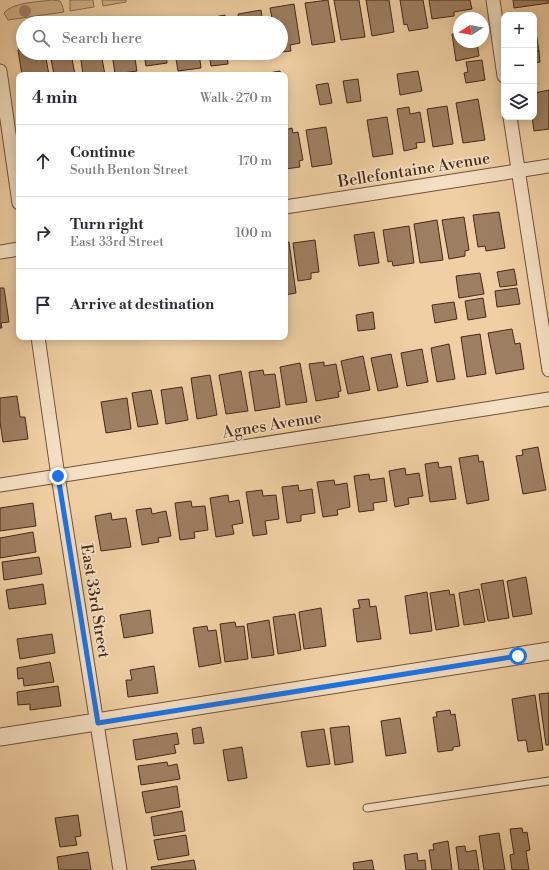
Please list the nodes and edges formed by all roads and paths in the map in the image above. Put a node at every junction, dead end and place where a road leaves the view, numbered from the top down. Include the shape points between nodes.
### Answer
1 (493, 0) edge
2 (501, 55) edge
3 (0, 71) edge
4 (510, 120) edge
5 (549, 166) edge
6 (518, 170) junction
7 (16, 181) edge
8 (288, 207) edge
9 (16, 249) edge
10 (0, 252) edge
11 (38, 340) edge
12 (549, 370) edge
13 (549, 399) edge
14 (58, 476) junction
15 (0, 485) edge
16 (549, 651) edge
17 (98, 723) junction
18 (0, 737) edge
19 (549, 781) edge
20 (367, 808) dead end
21 (120, 870) edge

1 - 2 street
3 - 7 street
4 - 6 street
5 - 6 street, Bellefontaine Avenue
6 - 8 street, Bellefontaine Avenue
6 - 12 street
9 - 10 street
11 - 14 street, East 33rd Street
13 - 14 street, Agnes Avenue
14 - 15 street, Agnes Avenue
14 - 17 street, East 33rd Street
16 - 17 street
17 - 18 street
17 - 21 street, East 33rd Street
19 - 20 lane

